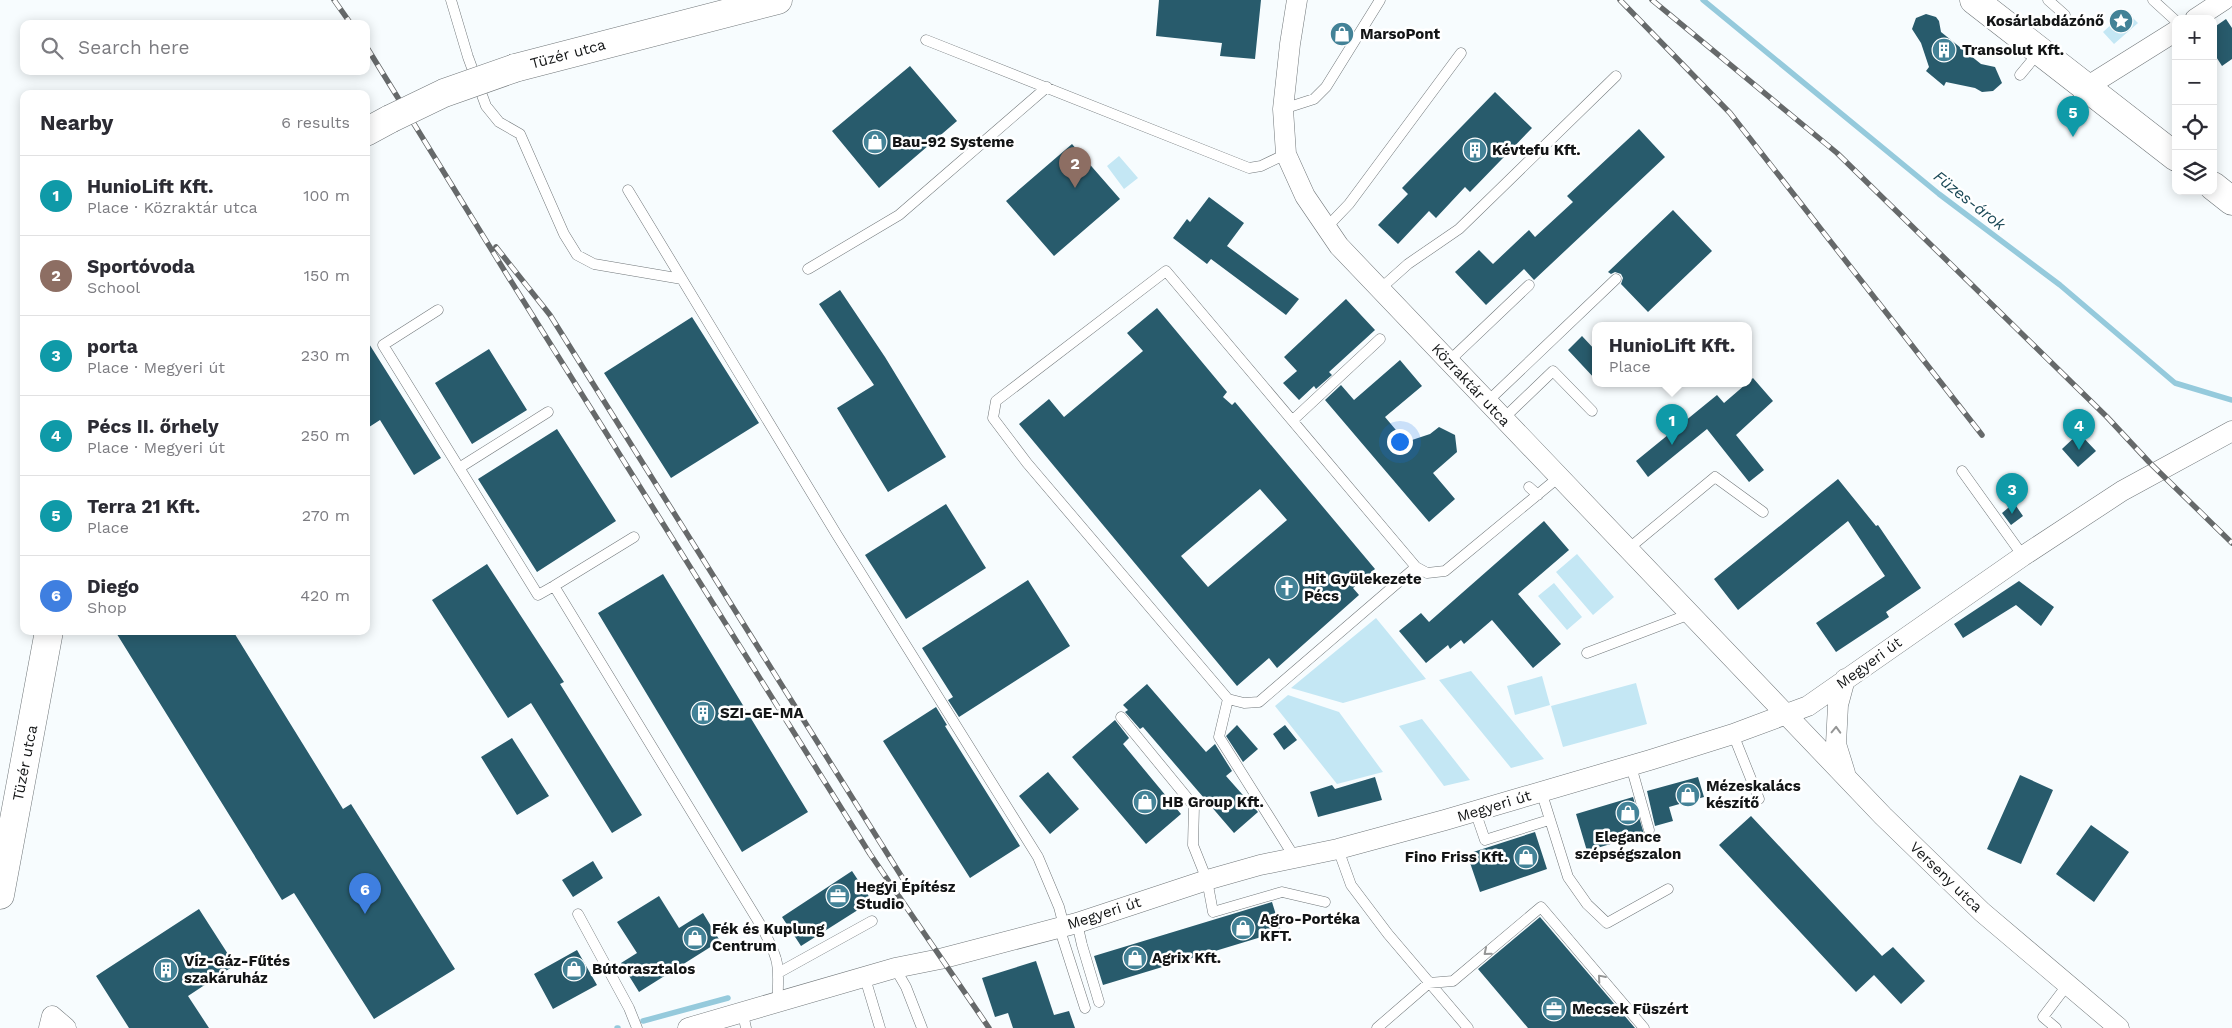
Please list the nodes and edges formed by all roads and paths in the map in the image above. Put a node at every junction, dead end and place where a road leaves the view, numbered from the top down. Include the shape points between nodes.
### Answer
1 (451, 0) edge
2 (778, 0) edge
3 (1297, 0) edge
4 (1380, 0) edge
5 (1974, 0) edge
6 (2048, 0) edge
7 (2153, 0) edge
8 (2224, 0) edge
9 (743, 4) edge
10 (2065, 15) dead end
11 (2201, 15) edge
12 (2172, 17) edge
13 (2172, 34) edge
14 (926, 40) dead end
15 (2039, 52) junction
16 (1461, 53) dead end
17 (2020, 75) dead end
18 (1616, 76) dead end
19 (1047, 87) junction
20 (2085, 88) junction
21 (1283, 109) junction
22 (2069, 111) dead end
23 (378, 125) edge
24 (1286, 154) junction
25 (2172, 154) edge
26 (2217, 189) edge
27 (628, 190) dead end
28 (2232, 201) edge
29 (1326, 228) junction
30 (808, 270) dead end
31 (682, 279) junction
32 (1616, 279) dead end
33 (1529, 286) dead end
34 (1380, 288) junction
35 (438, 310) dead end
36 (1380, 339) dead end
37 (1449, 361) junction
38 (1487, 402) junction
39 (1592, 411) dead end
40 (548, 412) dead end
41 (1503, 419) junction
42 (1293, 420) junction
43 (2232, 431) edge
44 (459, 468) junction
45 (1962, 471) dead end
46 (1559, 477) junction
47 (1529, 487) dead end
48 (1538, 495) junction
49 (1763, 512) dead end
50 (634, 537) dead end
51 (1628, 549) junction
52 (2023, 556) junction
53 (1416, 568) junction
54 (554, 586) junction
55 (1690, 614) junction
56 (48, 635) edge
57 (1587, 653) dead end
58 (1845, 679) junction
59 (1228, 699) junction
60 (1784, 714) junction
61 (1121, 717) dead end
62 (1733, 734) junction
63 (1631, 766) junction
64 (1846, 778) junction
65 (1541, 791) junction
66 (1759, 799) dead end
67 (1475, 812) junction
68 (1549, 820) junction
69 (1649, 830) dead end
70 (1338, 849) junction
71 (1295, 858) junction
72 (1207, 880) junction
73 (1668, 889) dead end
74 (0, 895) edge
75 (1325, 902) dead end
76 (578, 914) dead end
77 (872, 921) dead end
78 (1067, 925) junction
79 (896, 968) junction
80 (778, 973) junction
81 (865, 978) junction
82 (1430, 983) junction
83 (2068, 984) junction
84 (778, 1002) junction
85 (1099, 1002) dead end
86 (1085, 1008) dead end
87 (745, 1021) edge
88 (49, 1028) edge
89 (66, 1028) edge
90 (637, 1028) edge
91 (688, 1028) edge
92 (880, 1028) edge
93 (922, 1028) edge
94 (1377, 1028) edge
95 (1468, 1028) edge
96 (1644, 1028) edge
97 (2056, 1028) edge
98 (2119, 1028) edge

1 - 31 lane via 486,106 499,122 520,134 564,234 577,255 594,264
2 - 9 street, Tüzér utca
3 - 21 street, Közraktár utca
4 - 21 lane via 1326,87 1314,99
5 - 15 street
6 - 10 lane
7 - 12 lane
8 - 11 street
9 - 23 street, Tüzér utca, bridge via 515,68 444,94
13 - 20 street
14 - 19 lane
15 - 17 lane
15 - 20 street
16 - 29 lane via 1349,204
18 - 34 lane via 1459,229
19 - 24 lane via 1248,168 1261,166
19 - 30 lane via 899,215
20 - 22 lane
20 - 25 street
21 - 24 street, Közraktár utca
24 - 29 street, Közraktár utca via 1304,196
26 - 28 street
27 - 31 lane
29 - 34 street, Közraktár utca via 1338,246
31 - 78 lane via 1038,858
32 - 38 lane
33 - 37 lane
34 - 37 street, Közraktár utca
35 - 44 lane via 383,345
36 - 42 lane
37 - 38 street, Közraktár utca
38 - 41 street, Közraktár utca
39 - 41 lane via 1553,371
40 - 44 lane
41 - 46 street, Közraktár utca
42 - 53 lane
42 - 59 lane via 1166,271 996,401 993,418 1027,463
43 - 52 street, Megyeri út via 2122,491
44 - 54 lane via 538,595
45 - 52 lane
46 - 48 lane
46 - 51 street, Közraktár utca
47 - 48 lane
48 - 53 lane via 1445,571 1427,573
49 - 51 lane via 1715,476
50 - 54 lane
51 - 55 street, Közraktár utca
52 - 58 street, Megyeri út
53 - 59 lane via 1259,702
54 - 80 lane via 764,929 776,958
55 - 57 lane
55 - 60 street, Közraktár utca
56 - 74 street, Tüzér utca
58 - 60 street, Megyeri út via 1808,706
64 -> 58 street via 1836,744 1838,705
59 - 71 lane via 1218,737
60 - 62 street, Megyeri út
60 - 64 street, Verseny utca
61 - 72 lane via 1194,806 1193,845
62 - 63 street, Megyeri út
62 - 66 lane
63 - 65 street, Megyeri út
63 - 69 lane
64 - 83 street, Verseny utca via 1982,912
65 - 67 street, Megyeri út
65 - 68 lane
67 - 68 lane via 1484,840
67 - 70 street, Megyeri út
68 - 73 lane via 1568,877 1587,904 1607,923
70 - 71 street, Megyeri út
70 - 82 lane via 1351,885
71 - 72 street, Megyeri út
72 - 75 lane via 1213,912 1282,892
72 - 78 street, Megyeri út
76 - 90 lane via 630,1008
77 - 80 lane
78 - 79 street, Megyeri út
78 - 85 lane via 1082,945
78 - 86 lane
79 - 81 street, Megyeri út
79 - 93 lane
80 - 84 lane
81 - 84 street, Megyeri út
81 - 92 lane
82 - 94 lane
82 - 95 lane
96 -> 82 lane via 1541,908 1453,981
83 - 97 lane via 2043,1017
83 - 98 street, Verseny utca
84 - 87 street, Megyeri út
87 - 91 street, Megyeri út
88 - 89 street via 52,1016

